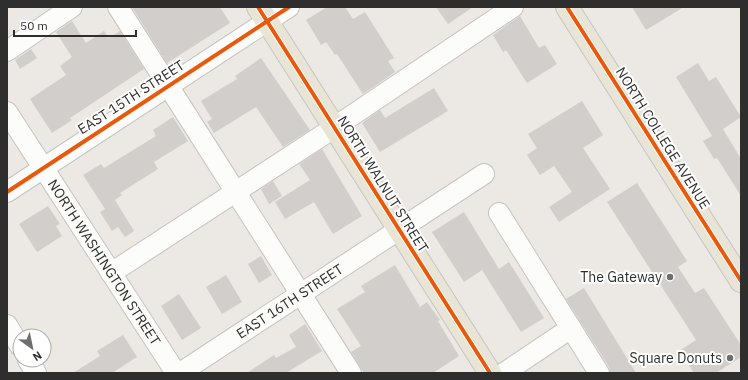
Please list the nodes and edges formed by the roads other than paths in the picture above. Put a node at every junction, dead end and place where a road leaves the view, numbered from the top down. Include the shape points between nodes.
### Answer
1 (72, 7) edge
2 (118, 7) edge
3 (288, 7) edge
4 (513, 7) edge
5 (567, 7) edge
6 (262, 14) edge
7 (7, 51) edge
8 (168, 86) junction
9 (7, 112) edge
10 (334, 127) junction
11 (43, 168) junction
12 (484, 174) dead end
13 (7, 192) edge
14 (236, 192) junction
15 (499, 213) dead end
16 (399, 230) junction
17 (111, 273) junction
18 (741, 281) edge
19 (301, 294) junction
20 (571, 328) junction
21 (591, 370) edge
22 (176, 373) edge
23 (180, 373) edge
24 (351, 373) edge
25 (490, 373) edge
26 (504, 373) edge

1 - 7 street
2 - 8 street
3 - 6 street, EAST 15TH STREET
4 - 10 street
5 - 18 main road, NORTH COLLEGE AVENUE
6 - 8 street, EAST 15TH STREET
6 - 10 main road, NORTH WALNUT STREET
8 - 11 street, EAST 15TH STREET
8 - 14 street
9 - 11 street, NORTH WASHINGTON STREET
10 - 14 street
10 - 16 main road, NORTH WALNUT STREET
11 - 13 street, EAST 15TH STREET
11 - 17 street, NORTH WASHINGTON STREET
12 - 16 street, EAST 16TH STREET
14 - 17 street
14 - 19 street
15 - 20 street
16 - 19 street, EAST 16TH STREET
16 - 25 main road, NORTH WALNUT STREET
17 - 22 street, NORTH WASHINGTON STREET
19 - 23 street, EAST 16TH STREET
19 - 24 street
20 - 21 street
20 - 26 street

